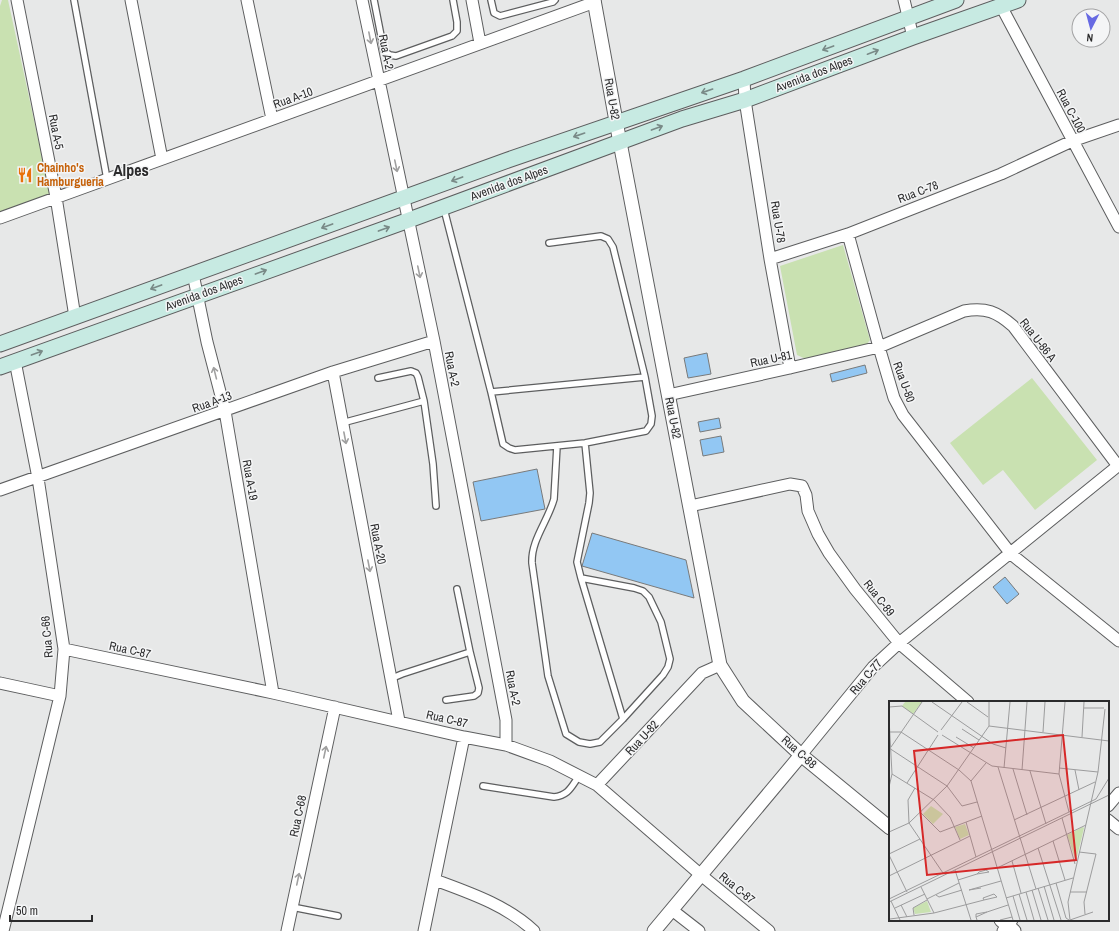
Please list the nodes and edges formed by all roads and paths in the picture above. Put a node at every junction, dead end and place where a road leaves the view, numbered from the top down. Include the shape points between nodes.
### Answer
1 (17, 0) edge
2 (74, 0) edge
3 (131, 0) edge
4 (247, 0) edge
5 (362, 0) edge
6 (374, 0) edge
7 (453, 0) edge
8 (472, 0) edge
9 (491, 0) edge
10 (555, 0) edge
11 (904, 0) edge
12 (956, 0) edge
13 (1018, 0) edge
14 (594, 1) edge
15 (1001, 6) junction
16 (908, 18) junction
17 (913, 37) junction
18 (480, 43) junction
19 (744, 79) junction
20 (378, 80) junction
21 (745, 100) junction
22 (272, 119) junction
23 (616, 122) junction
24 (1119, 125) edge
25 (620, 141) junction
26 (1072, 141) junction
27 (162, 159) junction
28 (107, 179) junction
29 (56, 197) junction
30 (403, 198) junction
31 (444, 206) junction
32 (0, 218) edge
33 (409, 220) junction
34 (1119, 227) edge
35 (848, 234) junction
36 (549, 243) dead end
37 (770, 259) junction
38 (193, 274) junction
39 (198, 295) junction
40 (75, 317) junction
41 (434, 341) junction
42 (0, 344) edge
43 (879, 347) junction
44 (15, 362) junction
45 (0, 367) edge
46 (790, 368) junction
47 (333, 372) junction
48 (645, 376) junction
49 (378, 378) dead end
50 (491, 392) junction
51 (668, 395) junction
52 (424, 401) junction
53 (224, 411) junction
54 (342, 423) junction
55 (585, 442) junction
56 (556, 446) junction
57 (1118, 466) edge
58 (38, 478) junction
59 (0, 490) edge
60 (436, 506) dead end
61 (690, 506) junction
62 (1011, 554) junction
63 (581, 578) junction
64 (457, 589) dead end
65 (1119, 641) edge
66 (899, 643) junction
67 (64, 650) junction
68 (470, 652) junction
69 (720, 665) junction
70 (390, 679) junction
71 (0, 683) edge
72 (273, 693) junction
73 (60, 696) junction
74 (446, 700) dead end
75 (967, 701) edge
76 (335, 707) junction
77 (623, 719) junction
78 (399, 721) junction
79 (464, 737) junction
80 (506, 745) junction
81 (801, 755) junction
82 (579, 776) junction
83 (597, 785) junction
84 (483, 786) dead end
85 (1119, 793) edge
86 (1109, 805) edge
87 (1109, 821) edge
88 (889, 827) edge
89 (1119, 829) edge
90 (701, 875) junction
91 (435, 880) junction
92 (292, 907) junction
93 (672, 910) junction
94 (338, 916) dead end
95 (3, 931) edge
96 (287, 931) edge
97 (424, 931) edge
98 (534, 931) edge
99 (654, 931) edge
100 (699, 931) edge
101 (770, 931) edge

1 - 29 street, Rua A-5
2 - 28 lane
3 - 27 street
4 - 22 street
5 -> 20 street, Rua A-2
6 - 7 lane via 384,50 396,56 452,36 457,31
8 - 18 street
9 - 10 lane via 494,12 500,16
11 - 16 street
12 - 16 main road, Avenida dos Alpes
13 - 15 main road, Avenida dos Alpes
14 - 18 street, Rua A-10
14 - 23 street, Rua U-82
15 - 17 main road, Avenida dos Alpes
15 - 26 street, Rua C-100
16 - 17 street
16 -> 19 main road, Avenida dos Alpes
21 -> 17 main road, Avenida dos Alpes
18 - 20 street, Rua A-10
19 - 21 street, Rua U-78
19 -> 23 main road, Avenida dos Alpes
20 - 22 street, Rua A-10
20 -> 30 street, Rua A-2
25 -> 21 main road, Avenida dos Alpes
21 - 37 street, Rua U-78
22 - 27 street, Rua A-10
23 - 25 street, Rua U-82
23 -> 30 main road, Avenida dos Alpes
24 - 26 street, Rua C-78
25 - 31 main road, Avenida dos Alpes
25 - 51 street, Rua U-82
26 - 34 street, Rua C-100
26 - 35 street, Rua C-78 via 1001,174
27 - 28 street, Rua A-10
28 - 29 street, Rua A-10
29 - 32 street, Rua A-10
29 - 40 street, Rua A-5
30 - 33 street, Rua A-2
30 -> 38 main road, Avenida dos Alpes
31 - 33 main road, Avenida dos Alpes
31 - 50 lane
39 -> 33 main road, Avenida dos Alpes
33 -> 41 street, Rua A-2
35 - 37 street, Rua C-78
35 - 43 street, Rua U-80
36 - 48 lane via 601,236 608,239 613,247
37 - 46 street, Rua U-78
38 - 39 street, Rua A-19
38 -> 40 main road, Avenida dos Alpes
44 -> 39 main road, Avenida dos Alpes
53 -> 39 street, Rua A-19
40 - 42 main road, Avenida dos Alpes
41 - 47 street, Rua A-13
41 - 80 street, Rua A-2 via 506,720
43 - 46 street, Rua U-81
43 - 57 street, Rua U-86 A via 964,310 987,310 1001,316 1013,326
43 - 62 street, Rua U-80 via 894,398 903,415
44 - 45 main road, Avenida dos Alpes
44 - 58 street, Rua C-66
46 - 51 street, Rua U-81
47 - 53 street, Rua A-13
47 - 54 street, Rua A-20
48 - 50 lane
48 - 55 lane via 652,416 651,424 646,431
49 - 52 lane via 411,371 416,373
50 - 56 lane via 503,444 515,450
51 - 61 street, Rua U-82
52 - 54 lane
52 - 60 lane
53 - 58 street, Rua A-13
53 - 72 street, Rua A-19
54 -> 70 street, Rua A-20
55 - 56 lane
55 - 63 lane via 590,493 577,562
56 - 77 lane via 553,503 532,553 548,676 566,734 579,742 600,742
57 - 62 street, Rua C-77
58 - 59 street, Rua A-13
58 - 67 street, Rua C-66
61 - 66 street, Rua C-89 via 790,484 802,486 808,511 829,553
61 - 69 street, Rua U-82
62 - 65 street, Rua U-80
62 - 66 street, Rua C-77
63 - 77 lane
63 - 77 lane via 643,591 649,597 661,622 670,659 668,667
64 - 68 lane
66 - 75 street, Rua C-89
66 - 81 street, Rua C-77 via 873,667
67 - 72 street, Rua C-87
67 - 73 street, Rua C-66
68 - 70 lane
68 - 74 lane via 478,693 474,696
69 - 81 street, Rua C-88 via 743,701
69 - 83 street, Rua U-82 via 702,674
70 - 78 street, Rua A-20
71 - 73 street
72 - 76 street, Rua C-87
73 - 95 street, Rua C-66
76 - 78 street, Rua C-87
92 -> 76 street, Rua C-68
78 - 79 street, Rua C-87
79 - 80 street, Rua C-87
79 - 91 street
80 - 82 street, Rua C-87 via 550,761
81 - 88 street, Rua C-88
81 - 90 street, Rua C-77
82 - 83 street, Rua C-87
82 - 84 lane via 568,792 554,797
83 - 90 street, Rua C-87
85 - 86 street
87 - 89 street
90 - 93 street, Rua C-77
90 - 101 street, Rua C-87
91 - 97 street
91 - 98 street via 494,903
92 - 94 lane
92 - 96 street, Rua C-68
93 - 99 street, Rua C-77
93 - 100 street

